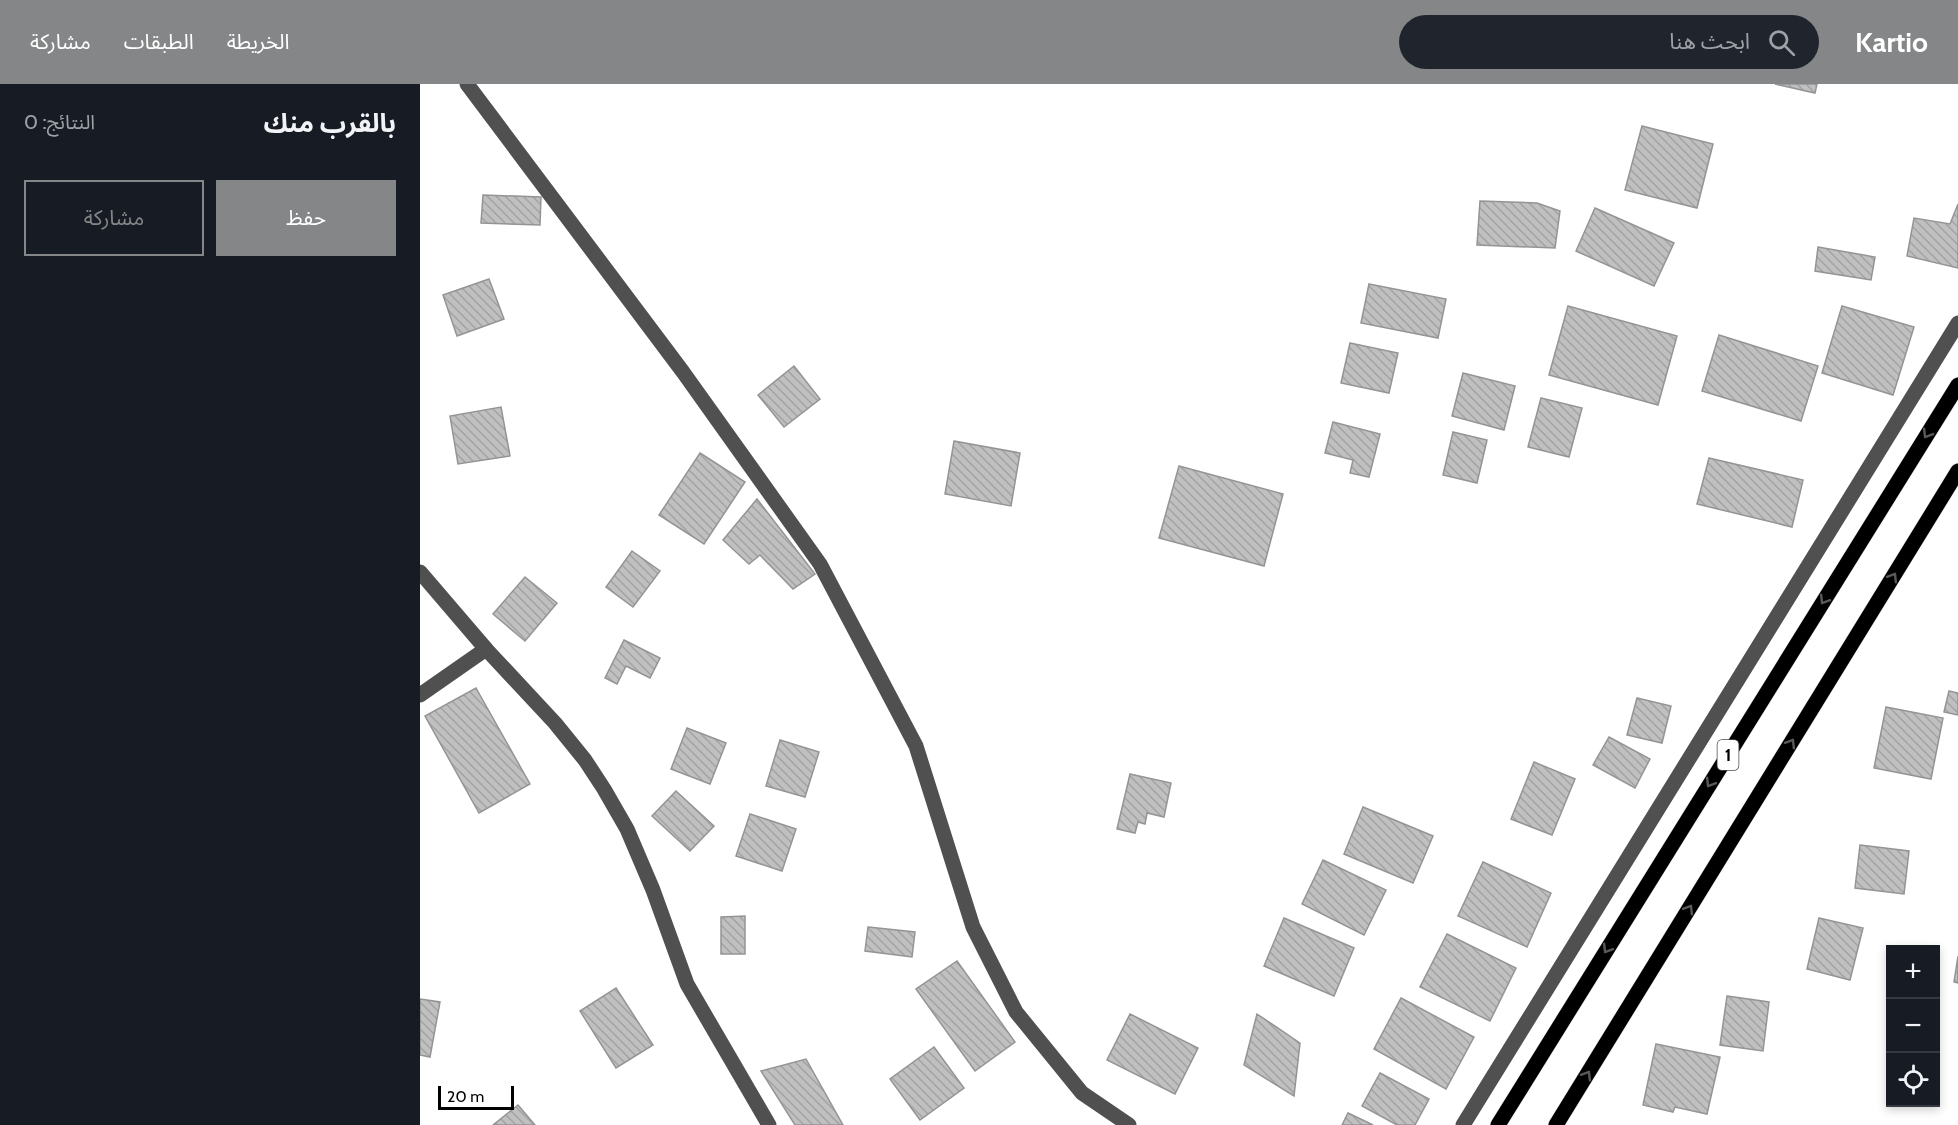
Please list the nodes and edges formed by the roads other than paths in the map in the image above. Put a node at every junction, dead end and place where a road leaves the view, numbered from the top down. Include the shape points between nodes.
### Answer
1 (467, 84) edge
2 (1958, 323) edge
3 (1958, 385) edge
4 (1958, 471) edge
5 (420, 572) edge
6 (486, 649) junction
7 (420, 695) edge
8 (769, 1125) edge
9 (1129, 1125) edge
10 (1463, 1125) edge
11 (1498, 1125) edge
12 (1556, 1125) edge

1 - 9 street via 683,372 820,564 916,746 973,927 1016,1012 1082,1093
2 - 10 street
3 -> 11 main road, 1
12 -> 4 main road
5 - 6 street
6 - 7 street
6 - 8 street via 555,723 604,789 627,829 653,890 687,984

